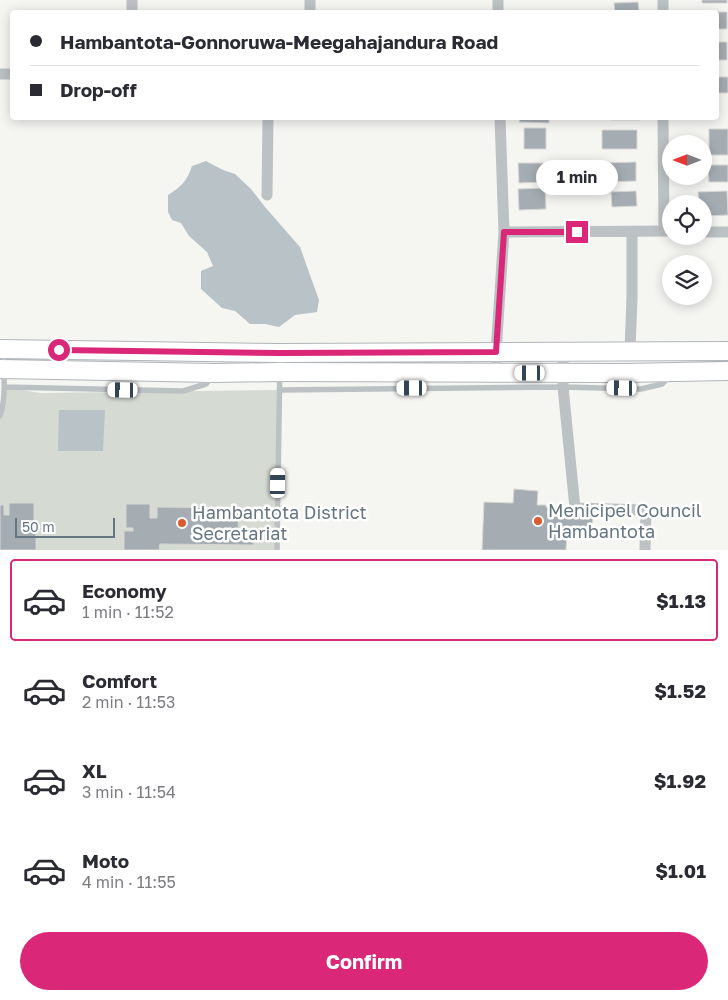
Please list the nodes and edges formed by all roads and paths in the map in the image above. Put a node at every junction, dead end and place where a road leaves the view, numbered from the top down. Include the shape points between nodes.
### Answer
1 (268, 120) edge
2 (500, 120) edge
3 (663, 120) edge
4 (267, 195) dead end
5 (666, 195) edge
6 (632, 231) junction
7 (662, 231) edge
8 (504, 232) junction
9 (712, 232) edge
10 (728, 232) edge
11 (2, 349) edge
12 (630, 350) junction
13 (564, 351) junction
14 (728, 351) edge
15 (496, 352) junction
16 (280, 353) junction
17 (2, 369) edge
18 (728, 371) edge
19 (215, 373) junction
20 (496, 373) junction
21 (563, 380) junction
22 (280, 381) junction
23 (5, 387) junction
24 (0, 416) edge
25 (277, 550) edge
26 (645, 550) edge

1 - 4 street
2 - 8 street
3 - 5 street
6 - 7 street
6 - 8 street
6 - 12 street
8 - 15 street
9 - 10 street
11 - 16 main road
11 - 17 lane
12 - 13 main road
12 - 14 main road
13 - 15 main road
13 - 21 street
15 - 16 main road
15 - 20 street
16 - 22 lane
17 - 19 main road
17 - 23 lane
18 - 21 main road
19 - 22 main road
19 - 23 lane via 206,384 183,391
20 - 21 main road
20 - 22 main road
21 - 22 lane
21 - 26 street via 576,508 646,510
22 - 25 lane
23 - 24 lane

